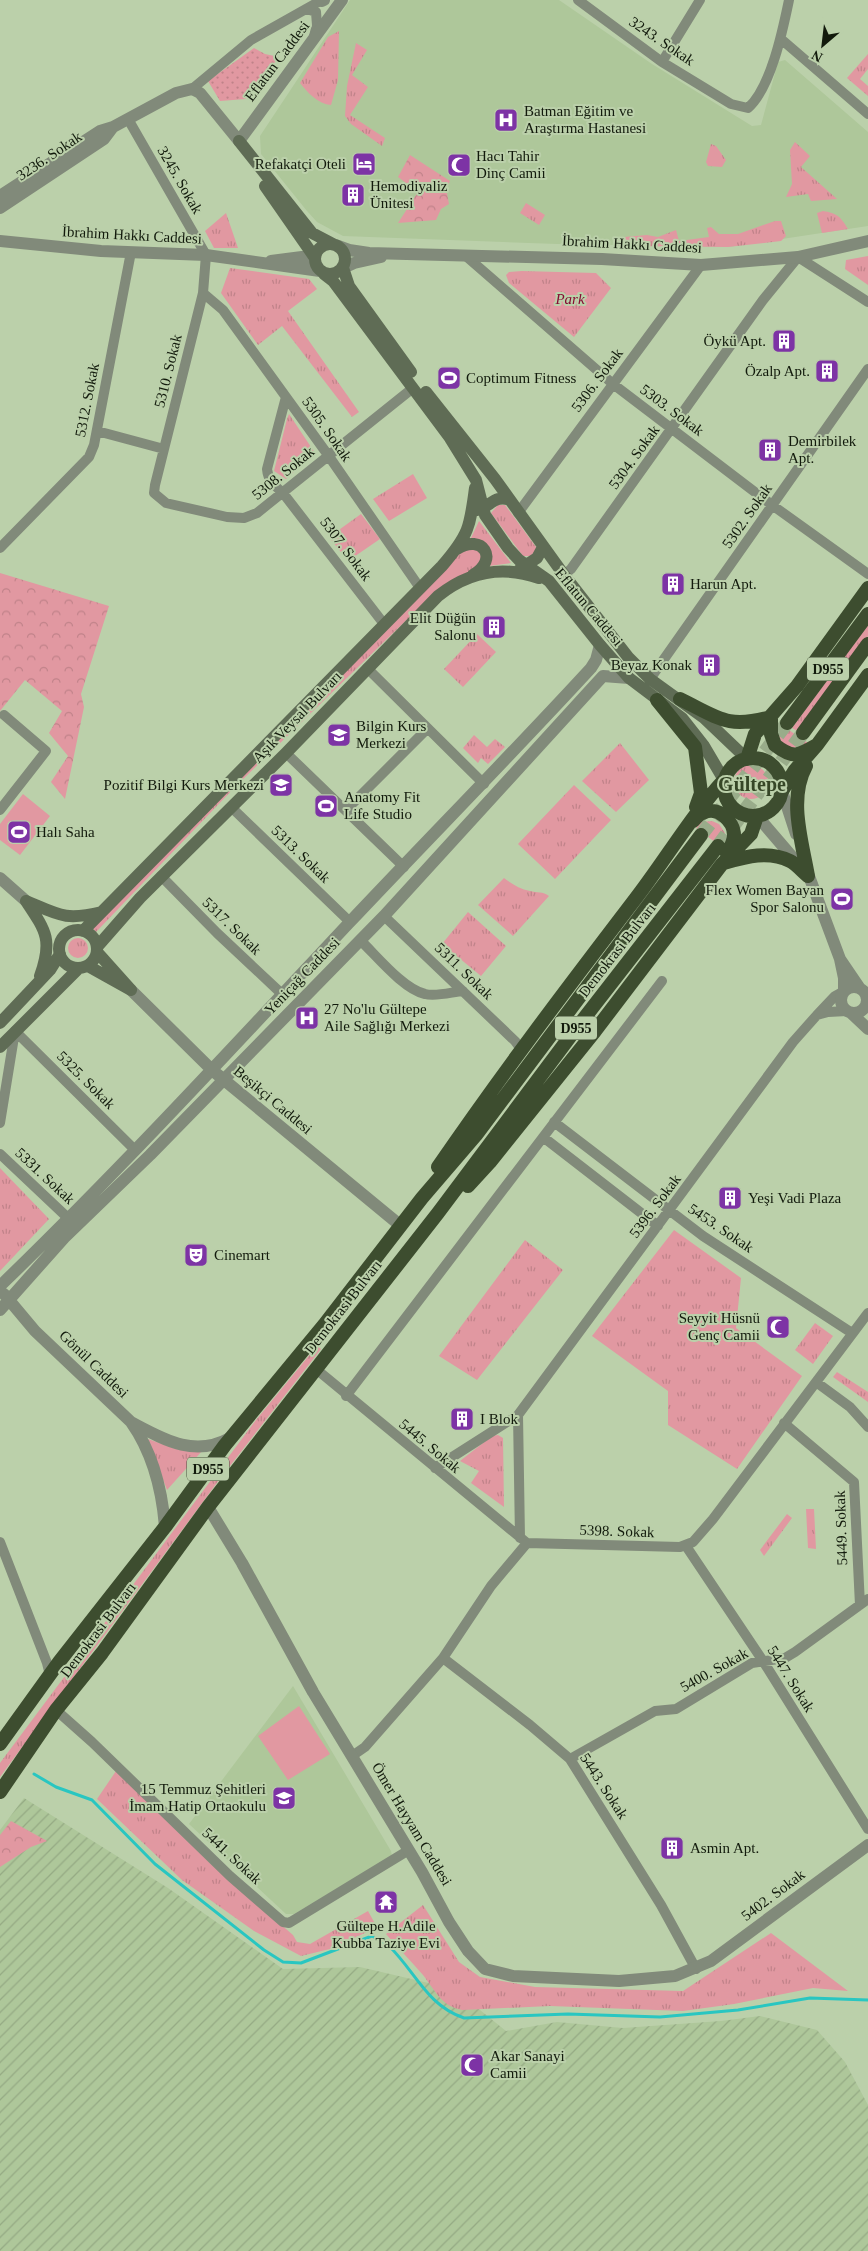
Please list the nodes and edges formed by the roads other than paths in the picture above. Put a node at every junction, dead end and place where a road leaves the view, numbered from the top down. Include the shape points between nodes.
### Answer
1 (325, 0) edge
2 (342, 0) edge
3 (700, 0) edge
4 (789, 0) edge
5 (580, 1) edge
6 (307, 9) junction
7 (332, 16) junction
8 (314, 37) junction
9 (781, 40) junction
10 (662, 62) junction
11 (192, 89) junction
12 (868, 114) edge
13 (128, 119) junction
14 (113, 127) junction
15 (239, 141) junction
16 (0, 196) edge
17 (0, 208) edge
18 (3, 240) edge
19 (868, 241) edge
20 (335, 245) junction
21 (130, 252) junction
22 (393, 254) junction
23 (206, 255) junction
24 (467, 257) junction
25 (798, 257) junction
26 (315, 258) junction
27 (261, 263) junction
28 (701, 265) junction
29 (343, 268) junction
30 (322, 272) junction
31 (203, 293) junction
32 (868, 302) edge
33 (868, 370) edge
34 (613, 384) junction
35 (413, 388) junction
36 (286, 397) junction
37 (673, 429) junction
38 (97, 430) junction
39 (164, 449) junction
40 (328, 455) junction
41 (154, 493) joint
42 (284, 493) junction
43 (510, 500) junction
44 (772, 505) junction
45 (478, 510) junction
46 (518, 513) junction
47 (543, 547) junction
48 (0, 548) edge
49 (456, 550) junction
50 (527, 566) junction
51 (514, 572) junction
52 (868, 574) edge
53 (564, 575) junction
54 (471, 576) junction
55 (549, 581) junction
56 (420, 588) junction
57 (868, 588) edge
58 (868, 614) edge
59 (384, 624) junction
60 (868, 644) edge
61 (600, 645) junction
62 (367, 668) junction
63 (868, 675) edge
64 (629, 678) junction
65 (650, 679) junction
66 (680, 699) junction
67 (657, 700) junction
68 (4, 715) dead end
69 (772, 717) junction
70 (788, 723) tunnel mouth
71 (427, 729) junction
72 (803, 733) tunnel mouth
73 (817, 745) junction
74 (286, 753) junction
75 (747, 759) junction
76 (724, 780) junction
77 (484, 784) junction
78 (782, 791) junction
79 (231, 807) junction
80 (0, 810) edge
81 (346, 810) junction
82 (757, 816) junction
83 (686, 827) junction
84 (702, 835) tunnel mouth
85 (718, 846) tunnel mouth
86 (722, 864) junction
87 (404, 867) junction
88 (162, 876) junction
89 (808, 876) junction
90 (0, 878) edge
91 (26, 901) junction
92 (102, 912) junction
93 (384, 916) junction
94 (350, 922) junction
95 (78, 931) junction
96 (61, 940) junction
97 (360, 940) junction
98 (97, 950) junction
99 (60, 954) junction
100 (840, 959) junction
101 (83, 967) junction
102 (662, 981) dead end
103 (37, 983) junction
104 (131, 990) junction
105 (463, 991) junction
106 (844, 992) junction
107 (283, 995) junction
108 (865, 997) edge
109 (849, 1012) junction
110 (817, 1015) junction
111 (868, 1021) edge
112 (0, 1023) edge
113 (868, 1029) edge
114 (15, 1031) junction
115 (0, 1046) edge
116 (521, 1049) junction
117 (212, 1070) junction
118 (224, 1080) junction
119 (554, 1122) junction
120 (0, 1123) edge
121 (543, 1137) junction
122 (135, 1150) junction
123 (0, 1154) edge
124 (422, 1198) junction
125 (670, 1212) junction
126 (438, 1213) junction
127 (69, 1219) junction
128 (401, 1226) junction
129 (658, 1226) junction
130 (0, 1286) edge
131 (2, 1303) edge
132 (868, 1313) edge
133 (852, 1334) junction
134 (316, 1370) junction
135 (816, 1382) junction
136 (346, 1396) junction
137 (518, 1415) junction
138 (131, 1422) junction
139 (784, 1423) junction
140 (868, 1427) edge
141 (232, 1437) junction
142 (435, 1468) junction
143 (208, 1508) junction
144 (166, 1527) junction
145 (524, 1541) junction
146 (0, 1542) edge
147 (686, 1546) junction
148 (864, 1602) edge
149 (443, 1658) junction
150 (763, 1661) junction
151 (50, 1675) junction
152 (56, 1710) junction
153 (1, 1741) edge
154 (352, 1756) junction
155 (570, 1759) junction
156 (0, 1792) edge
157 (868, 1829) edge
158 (868, 1845) edge
159 (409, 1850) junction
160 (696, 1969) junction

1 - 6 street
1 - 7 street
2 - 7 street, Eflatun Caddesi
3 - 10 street
4 - 9 street
5 - 10 street, 3243. Sokak
6 - 8 street via 316,12 318,18
6 - 11 street via 251,40
7 - 8 street, Eflatun Caddesi
8 - 15 street, Eflatun Caddesi
9 - 10 street, 3243. Sokak via 755,102 748,108 731,104
9 - 12 street
11 - 13 street, 3236. Sokak via 176,93
11 - 15 street via 200,93
13 - 14 street, 3236. Sokak
13 - 23 street, 3245. Sokak
14 - 16 street, 3236. Sokak via 100,132
14 - 17 street, 3236. Sokak via 104,139
15 - 20 main road via 312,232
15 - 26 main road via 249,164
18 - 21 street, İbrahim Hakkı Caddesi
19 - 25 street, İbrahim Hakkı Caddesi
20 - 22 street, İbrahim Hakkı Caddesi via 349,250
20 - 26 main road via 323,246
20 - 29 main road via 342,249 346,258
21 - 23 street, İbrahim Hakkı Caddesi
21 - 38 street, 5312. Sokak
22 - 24 street, İbrahim Hakkı Caddesi
22 - 29 street
23 - 27 street, İbrahim Hakkı Caddesi
23 - 31 street, 5310. Sokak
24 - 28 street, İbrahim Hakkı Caddesi
24 - 34 street, 5303. Sokak
25 - 28 street, İbrahim Hakkı Caddesi
25 - 32 street
25 - 37 street, 5304. Sokak via 763,300
26 - 27 street
26 - 30 main road via 317,268
27 - 30 street, İbrahim Hakkı Caddesi
28 - 34 street, 5306. Sokak
29 - 30 main road via 335,274
29 - 43 main road, Eflatun Caddesi via 349,286 424,390
30 - 35 main road via 333,281
31 - 36 street, 5305. Sokak via 223,310
31 - 39 street, 5310. Sokak
33 - 44 street, 5302. Sokak
34 - 37 street, 5303. Sokak
34 - 46 street, 5306. Sokak
35 - 40 street, 5308. Sokak
35 - 45 main road, Aşık Veysal Bulvarı via 476,480
36 - 40 street, 5305. Sokak
36 - 42 street, 5307. Sokak via 267,470 272,484
37 - 44 street, 5303. Sokak
37 - 53 street, 5304. Sokak
38 - 39 street
38 - 48 street, 5312. Sokak via 90,457
39 - 41 street, 5310. Sokak
40 - 42 street, 5308. Sokak
40 - 56 street, 5305. Sokak
41 - 42 street, 5308. Sokak via 166,503 244,518 257,513
42 - 59 street, 5307. Sokak
43 - 45 main road via 498,498
43 - 46 main road, Eflatun Caddesi
44 - 52 street, 5303. Sokak
44 - 65 street, 5302. Sokak
45 - 49 main road, Aşık Veysal Bulvarı
45 - 50 main road, Eflatun Caddesi
46 - 47 main road, Eflatun Caddesi
47 - 50 main road
47 - 53 main road, Eflatun Caddesi
49 - 54 main road via 472,543 485,550 486,564
49 - 56 main road, Aşık Veysal Bulvarı
50 - 51 main road
50 - 55 main road, Eflatun Caddesi
51 - 54 main road, Aşık Veysal Bulvarı via 494,571
51 - 55 main road, Aşık Veysal Bulvarı
53 - 65 main road, Eflatun Caddesi via 628,658
54 - 62 main road, Aşık Veysal Bulvarı via 452,584 438,596
55 - 61 main road, Eflatun Caddesi
56 - 59 main road, Aşık Veysal Bulvarı
57 - 69 highway
58 - 70 highway, D955
59 - 92 main road, Aşık Veysal Bulvarı
60 - 72 highway, D955
61 - 64 main road, Eflatun Caddesi
61 - 77 street, Yeniçağ Caddesi via 591,668
62 - 71 street
62 - 74 main road, Aşık Veysal Bulvarı
63 - 73 highway
64 - 67 main road, Eflatun Caddesi
64 - 93 street, Yeniçağ Caddesi via 603,676
65 - 66 main road, Eflatun Caddesi
66 - 69 highway via 737,724
66 - 75 main road, Eflatun Caddesi
67 - 76 main road, Eflatun Caddesi via 682,718 704,746
67 - 83 highway via 695,747 701,793
68 - 80 street via 46,751
69 - 73 highway via 773,742 784,752 801,754
69 - 75 highway via 755,734
71 - 77 street
71 - 81 street
73 - 78 highway
73 - 89 highway via 798,783 796,803
74 - 79 main road, Aşık Veysal Bulvarı
74 - 81 street
75 - 76 highway via 730,768
75 - 78 highway via 770,763 780,776
76 - 82 highway via 724,795 732,808 746,816
76 - 83 highway
77 - 87 street, Yeniçağ Caddesi
78 - 82 highway via 776,805
78 - 89 street
79 - 88 main road, Aşık Veysal Bulvarı
79 - 94 street, 5313. Sokak
81 - 87 street
82 - 86 highway via 751,834
82 - 89 street
83 - 86 highway via 703,812 725,816 734,836
83 - 116 highway
84 - 124 highway, Demokrasi Bulvarı / D955 via 476,1135
85 - 126 highway, Demokrasi Bulvarı / D955
86 - 89 highway via 750,855 775,857 790,861
86 - 126 highway via 595,1031 495,1155 466,1189
87 - 94 street, Yeniçağ Caddesi
88 - 98 main road, Aşık Veysal Bulvarı
88 - 107 street, 5317. Sokak
89 - 100 street
90 - 91 street
91 - 92 main road via 71,918
91 - 95 main road
91 - 96 main road
91 - 103 main road via 46,934 48,950
92 - 95 main road, Aşık Veysal Bulvarı
93 - 97 street, Yeniçağ Caddesi
93 - 105 street, 5311. Sokak
94 - 107 street, Yeniçağ Caddesi
95 - 96 main road, Aşık Veysal Bulvarı
95 - 98 main road via 94,938
96 - 99 main road
97 - 105 street via 403,982 419,992 433,995
97 - 118 street, Yeniçağ Caddesi
98 - 101 main road, Aşık Veysal Bulvarı via 93,962
98 - 104 main road, Beşikçi Caddesi
99 - 101 main road via 64,963
99 - 103 main road
100 - 106 street
100 - 108 street
101 - 104 main road, Beşikçi Caddesi
101 - 114 main road, Aşık Veysal Bulvarı
102 - 119 street
103 - 112 main road
104 - 117 street, Beşikçi Caddesi
105 - 116 street, 5311. Sokak
106 - 108 street via 851,987
106 - 109 street via 841,1000
106 - 110 street, 5396. Sokak via 835,996
107 - 117 street, Yeniçağ Caddesi
108 - 109 street via 860,1012
108 - 111 street
109 - 110 street
109 - 113 street
110 - 125 street, 5396. Sokak via 793,1042
114 - 115 main road, Aşık Veysal Bulvarı
114 - 120 street
114 - 122 street, 5325. Sokak
116 - 124 highway via 439,1166
117 - 118 street, Beşikçi Caddesi
117 - 122 street, Yeniçağ Caddesi
118 - 128 street, Beşikçi Caddesi
118 - 131 street, Yeniçağ Caddesi
119 - 121 street
119 - 125 street, 5453. Sokak
121 - 129 street
121 - 136 street
122 - 127 street, Yeniçağ Caddesi
123 - 127 street, 5331. Sokak
124 - 128 highway, Demokrasi Bulvarı / D955
125 - 129 street, 5396. Sokak
125 - 133 street, 5453. Sokak
126 - 134 highway, Demokrasi Bulvarı / D955
127 - 130 street, Yeniçağ Caddesi
128 - 141 highway, Demokrasi Bulvarı / D955
129 - 137 street, 5396. Sokak
131 - 138 street, Gönül Caddesi
132 - 133 street
133 - 135 street
134 - 136 street, 5445. Sokak
134 - 143 highway, Demokrasi Bulvarı / D955
135 - 139 street
135 - 140 street via 850,1407
136 - 142 street, 5445. Sokak
137 - 142 street
137 - 145 street
138 - 141 street via 166,1440 195,1447 217,1445
138 - 144 street via 141,1436 158,1479
139 - 147 street via 713,1519
139 - 148 street, 5449. Sokak via 854,1482
141 - 144 highway, Demokrasi Bulvarı / D955
142 - 145 street, 5445. Sokak
143 - 152 highway, Demokrasi Bulvarı / D955
143 - 154 street, Ömer Hayyam Caddesi
144 - 151 highway, Demokrasi Bulvarı / D955
145 - 147 street, 5398. Sokak
145 - 149 street
146 - 151 street
147 - 150 street, 5447. Sokak
148 - 150 street, 5400. Sokak via 786,1658
149 - 154 street via 365,1747
149 - 155 street, 5443. Sokak
150 - 155 street, 5400. Sokak via 744,1668 676,1709 655,1711
150 - 157 street, 5447. Sokak
151 - 153 highway, Demokrasi Bulvarı / D955
152 - 156 highway, Demokrasi Bulvarı / D955
152 - 159 street, 5441. Sokak via 230,1876 283,1922 290,1923
154 - 159 street, Ömer Hayyam Caddesi
155 - 160 street, 5443. Sokak via 661,1905
158 - 160 street, 5402. Sokak via 712,1962
159 - 160 street, Ömer Hayyam Caddesi via 463,1944 485,1969 513,1976 619,1981 675,1976

